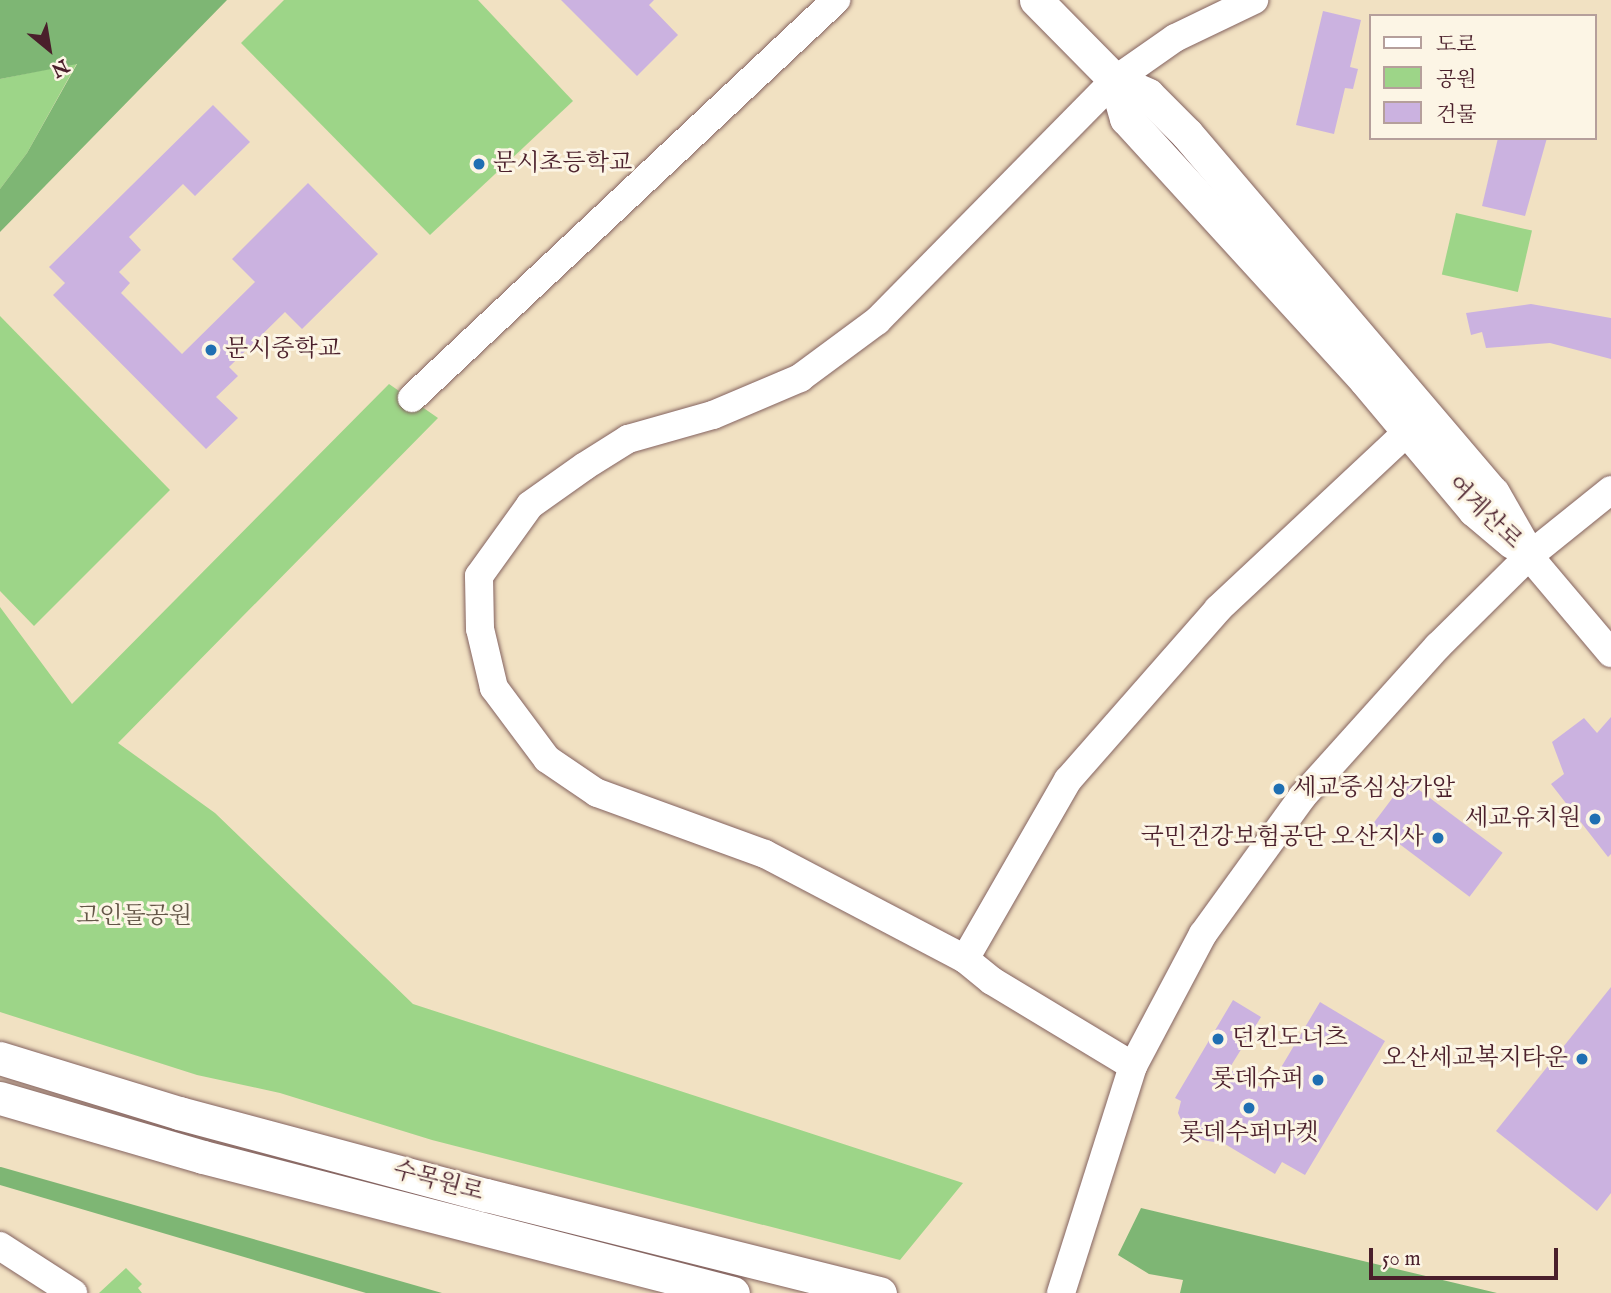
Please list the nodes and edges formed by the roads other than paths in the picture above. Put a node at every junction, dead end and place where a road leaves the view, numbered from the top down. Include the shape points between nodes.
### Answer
1 (836, 0) edge
2 (1036, 0) edge
3 (1255, 0) edge
4 (1115, 80) junction
5 (412, 398) dead end
6 (1408, 431) junction
7 (1611, 490) edge
8 (1529, 556) junction
9 (1611, 653) edge
10 (965, 959) junction
11 (0, 1058) edge
12 (1133, 1066) junction
13 (0, 1098) edge
14 (0, 1246) edge
15 (73, 1293) edge
16 (733, 1293) edge
17 (880, 1293) edge
18 (1062, 1293) edge

1 - 5 street
2 - 4 street, 여계산로
3 - 4 street via 1175,38
4 - 6 street, 여계산로 via 1126,118
4 - 8 street, 여계산로 via 1148,95 1264,221 1493,493
4 - 10 street via 877,321 800,378 713,415 628,439 584,466 530,505 479,576 480,629 494,688 547,759 597,793 765,854
6 - 8 street, 여계산로 via 1474,510
6 - 10 street via 1218,608 1068,780
7 - 8 street
8 - 9 street
8 - 12 street via 1438,646 1302,797 1203,934
10 - 12 street via 992,981
11 - 17 street, 수목원로 via 178,1113
12 - 18 street
13 - 16 street, 수목원로 via 203,1157
14 - 15 street

